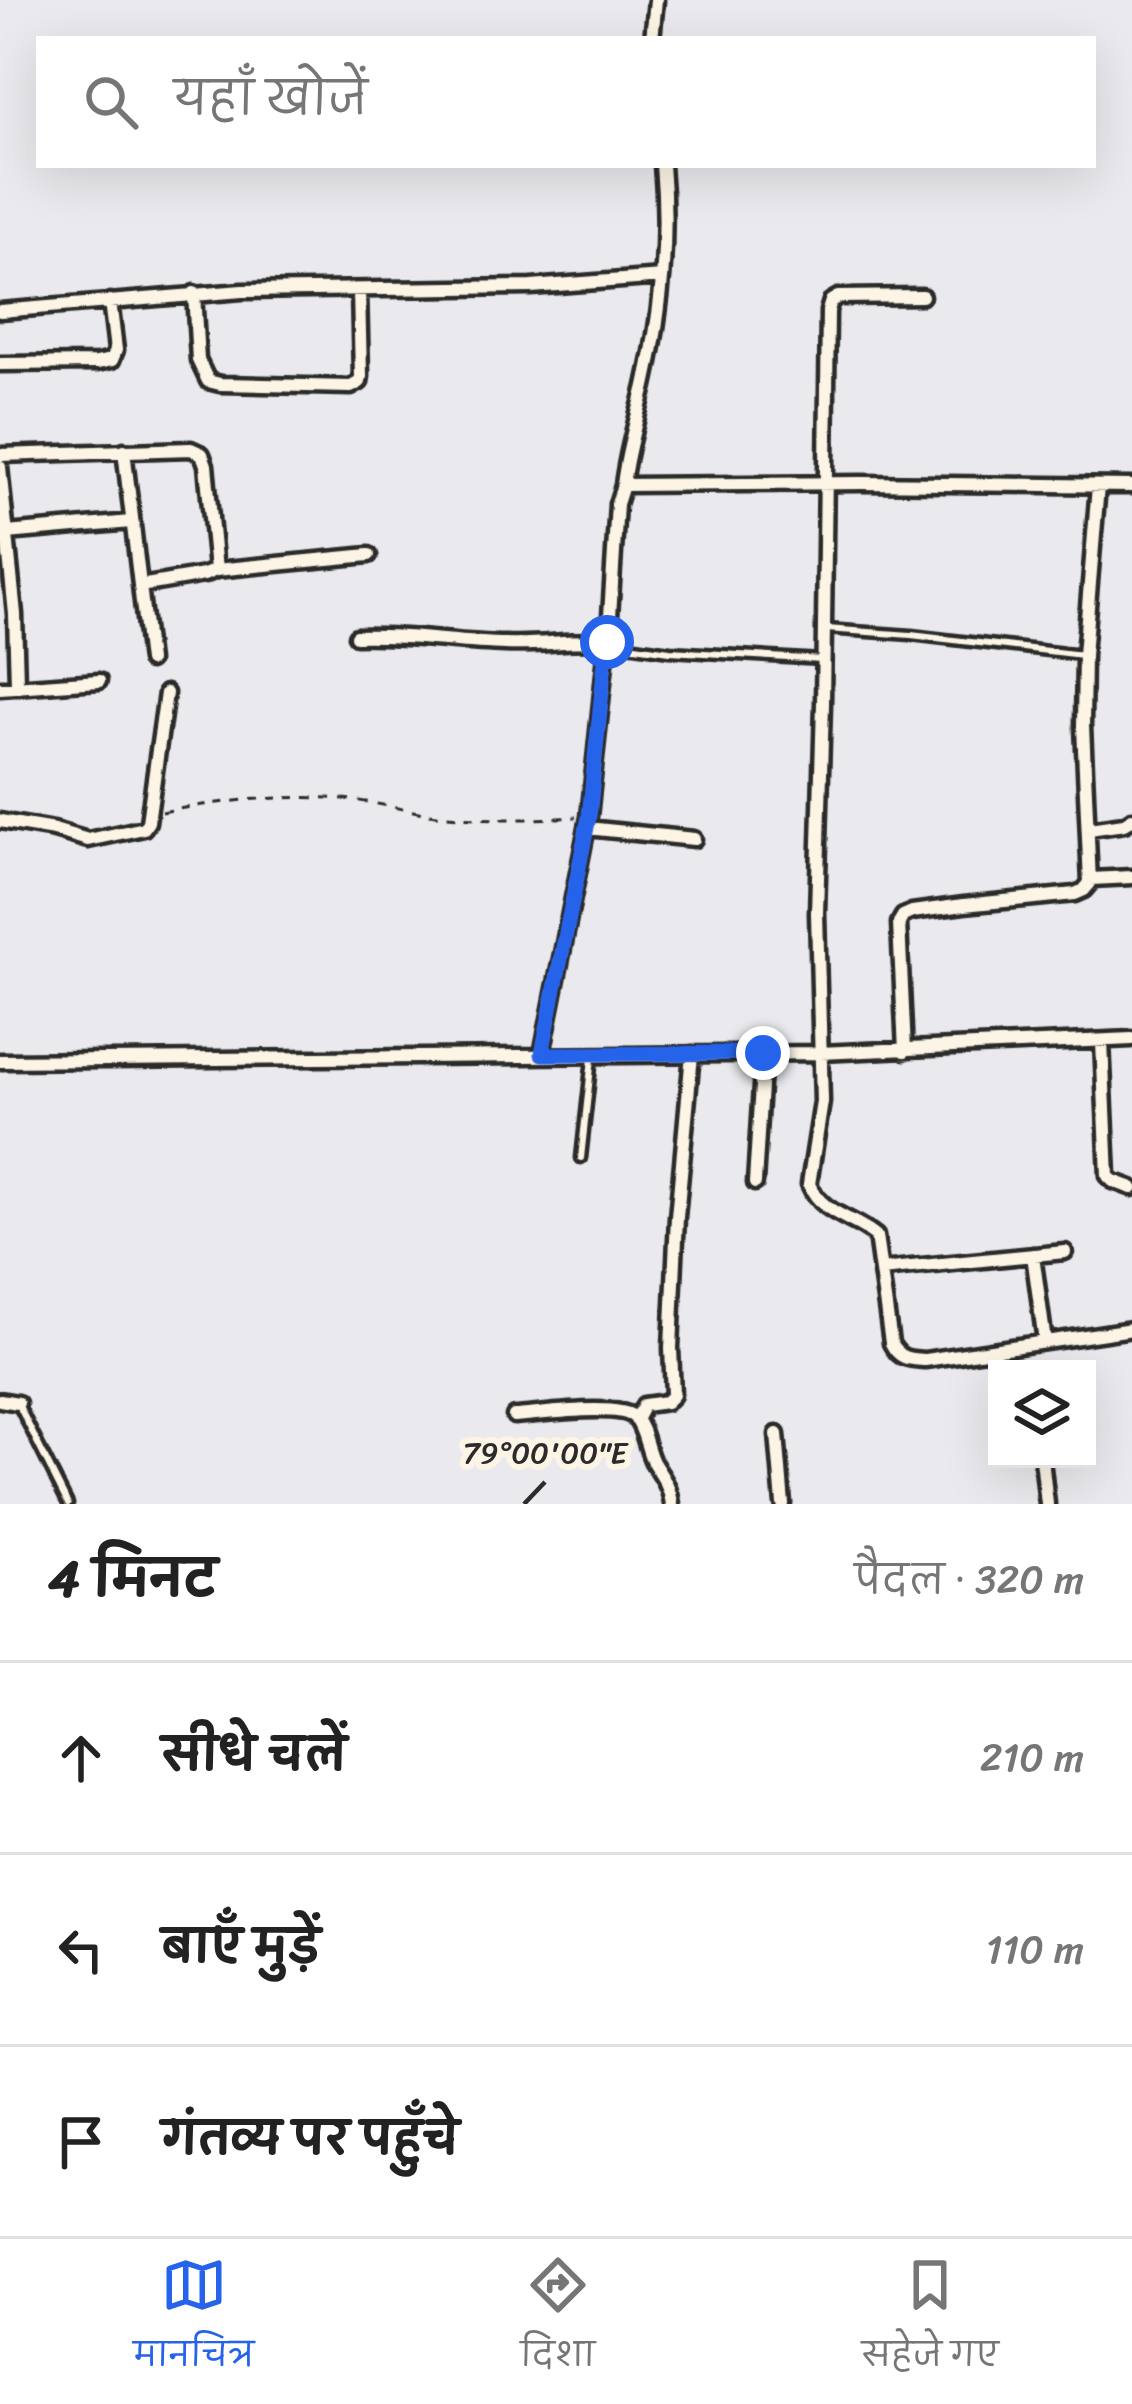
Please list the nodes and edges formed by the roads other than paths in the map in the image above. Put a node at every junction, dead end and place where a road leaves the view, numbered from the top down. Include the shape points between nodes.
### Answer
1 (656, 0) edge
2 (652, 36) edge
3 (662, 168) edge
4 (662, 277) junction
5 (358, 290) junction
6 (194, 293) junction
7 (922, 296) dead end
8 (110, 301) junction
9 (0, 311) edge
10 (0, 364) edge
11 (124, 450) junction
12 (0, 455) edge
13 (0, 467) edge
14 (824, 484) junction
15 (622, 485) junction
16 (1132, 485) edge
17 (1098, 486) junction
18 (131, 522) junction
19 (7, 533) junction
20 (369, 555) dead end
21 (217, 569) junction
22 (140, 586) junction
23 (823, 628) junction
24 (356, 636) dead end
25 (607, 642) junction
26 (1084, 655) junction
27 (822, 660) junction
28 (149, 661) dead end
29 (99, 681) dead end
30 (20, 687) junction
31 (0, 688) edge
32 (166, 693) dead end
33 (1132, 819) edge
34 (0, 821) edge
35 (588, 823) junction
36 (1088, 829) junction
37 (694, 839) dead end
38 (1132, 877) edge
39 (1091, 879) junction
40 (1132, 1040) edge
41 (1102, 1042) junction
42 (905, 1051) junction
43 (763, 1053) junction
44 (820, 1053) junction
45 (542, 1054) junction
46 (592, 1054) junction
47 (692, 1054) junction
48 (0, 1061) edge
49 (581, 1158) dead end
50 (755, 1183) dead end
51 (1132, 1188) edge
52 (1065, 1252) dead end
53 (1033, 1255) junction
54 (881, 1270) junction
55 (1132, 1329) edge
56 (1045, 1342) junction
57 (0, 1400) edge
58 (18, 1403) joint
59 (514, 1416) dead end
60 (636, 1420) junction
61 (777, 1434) dead end
62 (1043, 1468) edge
63 (68, 1504) edge
64 (672, 1504) edge
65 (783, 1504) edge
66 (1047, 1504) edge

1 - 2 street
3 - 4 street
4 - 5 street
4 - 15 street
5 - 6 street
5 - 6 street via 361,376 351,387 208,381 198,360
6 - 8 street
7 - 14 street via 838,297 829,304
8 - 9 street
8 - 10 street via 112,360
11 - 12 street
11 - 18 street
11 - 21 street via 202,454
13 - 19 street
14 - 15 street
14 - 17 street
14 - 23 street
15 - 25 street
16 - 17 street
17 - 26 street
18 - 19 street
18 - 22 street
19 - 30 street
20 - 21 street
21 - 22 street
22 - 28 street
23 - 26 lane
23 - 27 street
24 - 25 street
25 - 27 lane
25 - 35 street
26 - 36 street
27 - 44 street
29 - 30 street
30 - 31 street
32 - 34 street via 142,830 88,840
33 - 36 street
35 - 37 street
35 - 45 street
36 - 39 street
38 - 39 street
39 - 42 street via 1080,893 903,916
40 - 41 street
41 - 42 street
41 - 51 street via 1108,1177
42 - 44 street
43 - 44 street
43 - 47 street
43 - 50 street
44 - 54 street via 822,1102 809,1184 830,1210 876,1236
45 - 46 street
45 - 48 street
46 - 47 street
46 - 49 lane
47 - 60 street via 676,1217 673,1395 644,1405
52 - 53 street
53 - 54 street
53 - 56 street
54 - 56 street via 891,1343 906,1359
55 - 56 street
57 - 58 street
58 - 63 lane
59 - 60 street via 618,1411
60 - 64 street
61 - 65 street
62 - 66 street

